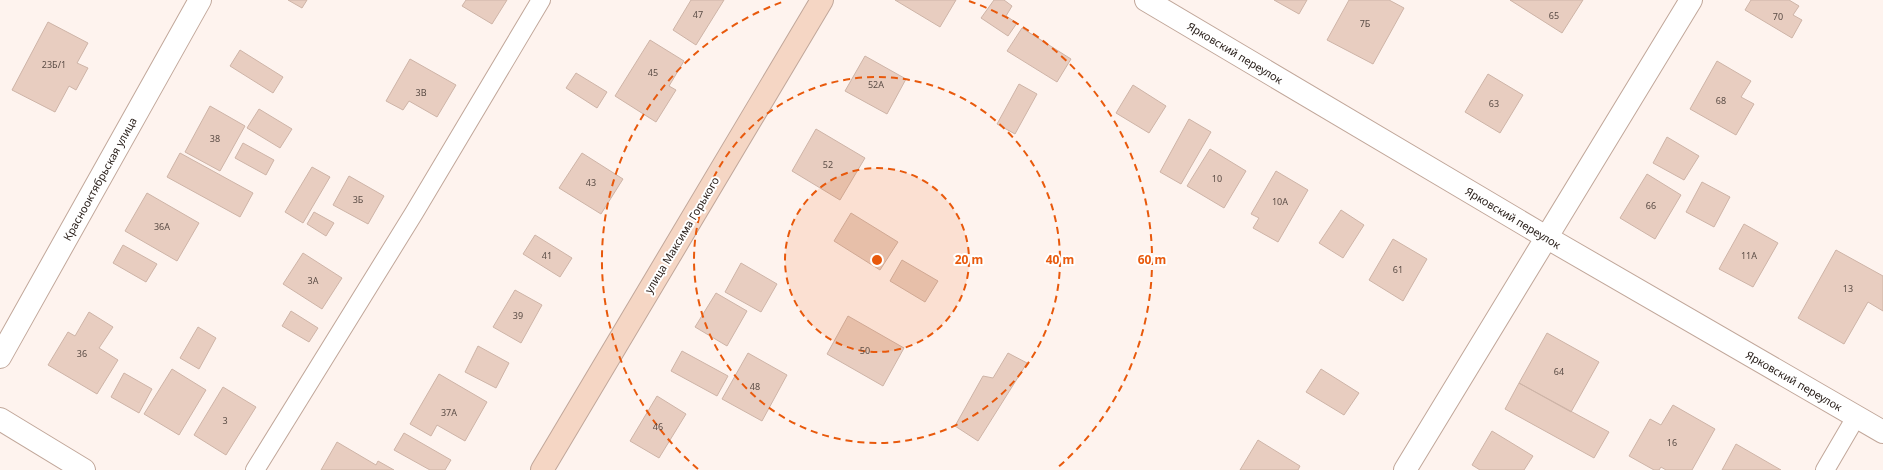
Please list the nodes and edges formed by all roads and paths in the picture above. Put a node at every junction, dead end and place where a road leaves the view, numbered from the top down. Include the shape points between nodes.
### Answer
1 (200, 0) edge
2 (541, 0) edge
3 (822, 0) edge
4 (1146, 0) edge
5 (1691, 0) edge
6 (1546, 238) junction
7 (0, 357) edge
8 (1856, 417) junction
9 (0, 419) edge
10 (1883, 432) edge
11 (84, 470) edge
12 (255, 470) edge
13 (542, 470) edge
14 (1405, 470) edge
15 (1825, 470) edge

1 - 7 street, Краснооктябрьская улица
2 - 12 lane via 414,213
3 - 13 main road, улица Максима Горького
4 - 6 street, Ярковский переулок
5 - 6 street
6 - 8 street, Ярковский переулок
6 - 14 street
8 - 10 street, Ярковский переулок
8 - 15 lane
9 - 11 street

